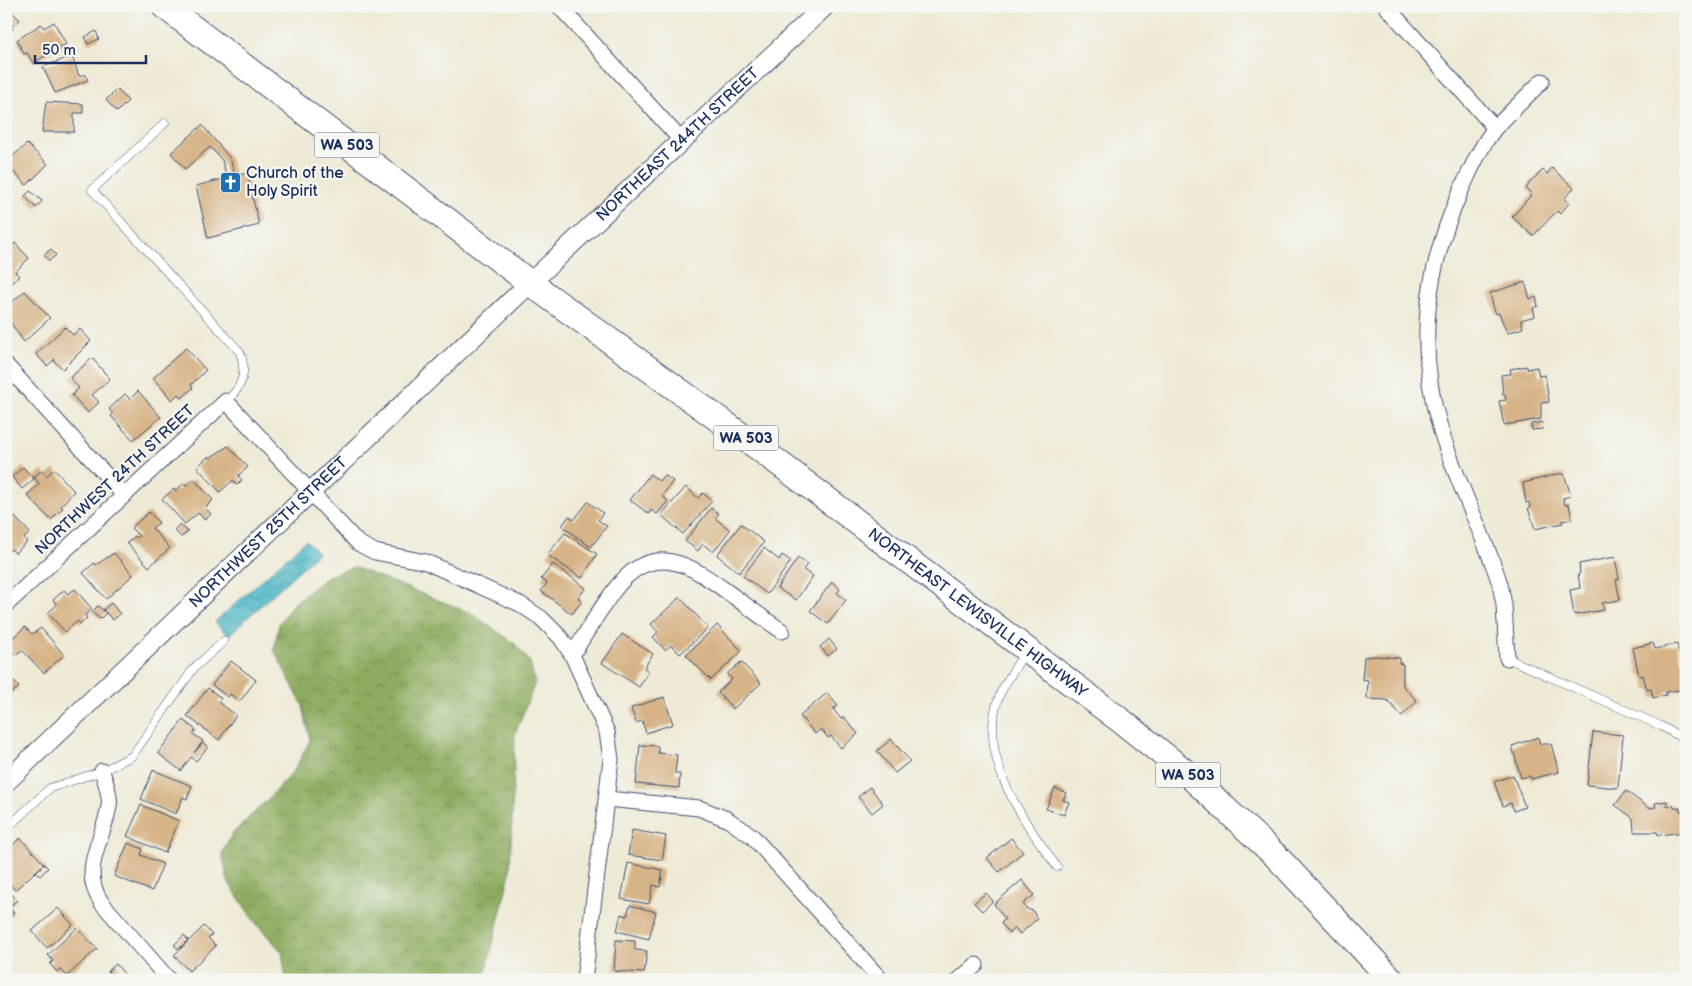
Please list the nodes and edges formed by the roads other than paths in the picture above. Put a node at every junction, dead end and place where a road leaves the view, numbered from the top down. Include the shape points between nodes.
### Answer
1 (164, 6) edge
2 (559, 6) edge
3 (825, 6) edge
4 (1386, 6) edge
5 (1542, 81) dead end
6 (165, 123) dead end
7 (1495, 128) junction
8 (681, 140) junction
9 (530, 283) junction
10 (6, 365) edge
11 (226, 401) junction
12 (311, 491) junction
13 (124, 495) junction
14 (6, 605) edge
15 (782, 631) dead end
16 (224, 641) dead end
17 (1027, 648) junction
18 (572, 655) junction
19 (1506, 658) joint
20 (1686, 740) edge
21 (102, 772) junction
22 (6, 782) edge
23 (607, 798) junction
24 (6, 829) edge
25 (1057, 867) dead end
26 (976, 965) dead end
27 (170, 980) edge
28 (584, 980) edge
29 (881, 980) edge
30 (959, 980) edge
31 (1392, 980) edge

1 - 9 main road, WA 503
2 - 8 street
3 - 8 street, NORTHEAST 244TH STREET
4 - 7 street
5 - 7 street
6 - 11 lane via 92,190 240,352 244,374 238,389
7 - 19 street via 1472,167 1440,242 1429,297 1426,347 1430,387 1441,431 1500,584
8 - 9 street, NORTHEAST 244TH STREET
9 - 12 street, NORTHWEST 25TH STREET
9 - 17 main road, NORTHEAST LEWISVILLE HIGHWAY / WA 503
10 - 13 street
11 - 12 street
11 - 13 street, NORTHWEST 24TH STREET
12 - 18 street via 350,535 368,549 426,562 520,604 550,626
12 - 22 street, NORTHWEST 25TH STREET
13 - 14 street, NORTHWEST 24TH STREET
15 - 18 street via 694,568 674,562 653,563 626,577
16 - 21 lane via 194,668 132,756
17 - 25 lane via 1001,692 995,714 994,748 1005,782 1023,819
17 - 31 main road, NORTHEAST LEWISVILLE HIGHWAY / WA 503 via 1163,753 1239,820 1310,890
18 - 23 street via 607,732 611,759
19 - 20 lane
21 - 24 lane via 50,788
21 - 27 street via 110,804 91,864 94,888 101,902
23 - 28 street
23 - 29 street via 699,808 740,827 763,847
26 - 30 street

